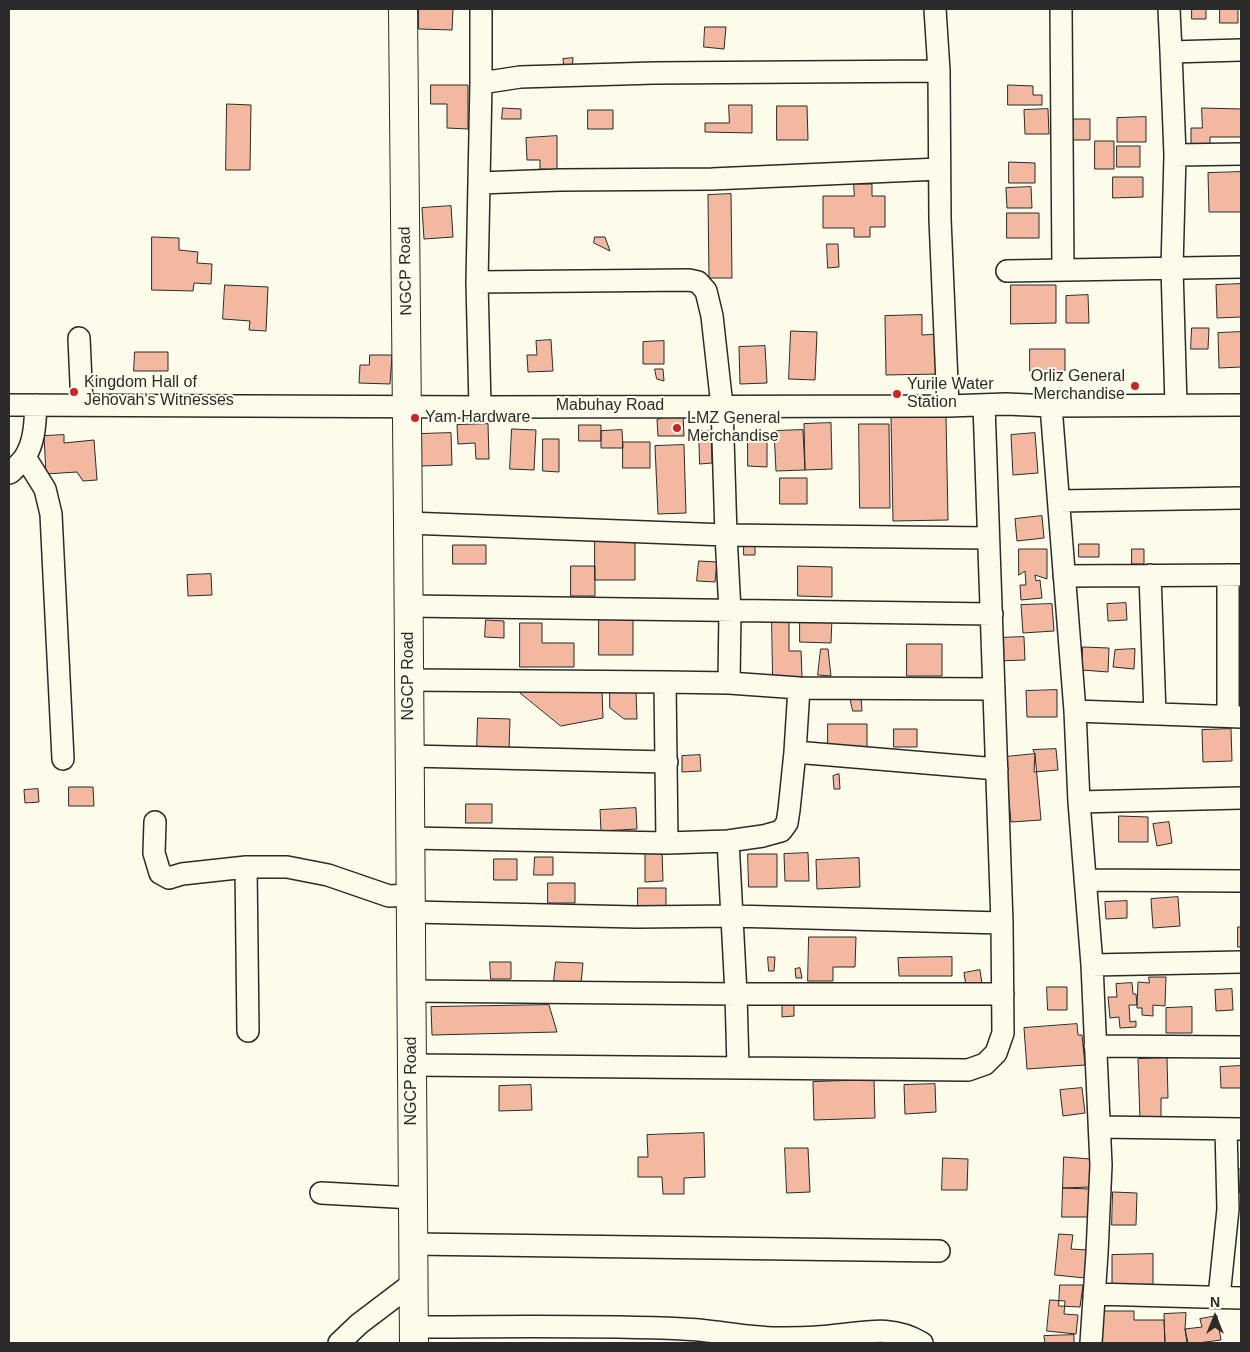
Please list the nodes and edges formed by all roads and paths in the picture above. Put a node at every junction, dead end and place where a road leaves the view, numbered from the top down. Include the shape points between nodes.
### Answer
1 (403, 9) edge
2 (481, 9) edge
3 (935, 9) edge
4 (1061, 9) edge
5 (1169, 9) edge
6 (1241, 50) edge
7 (1172, 52) junction
8 (939, 71) junction
9 (481, 83) junction
10 (1175, 154) junction
11 (1241, 154) edge
12 (939, 169) junction
13 (479, 184) junction
14 (1241, 267) edge
15 (1172, 268) junction
16 (1063, 270) junction
17 (1007, 271) dead end
18 (477, 282) junction
19 (79, 338) dead end
20 (9, 405) edge
21 (36, 405) junction
22 (82, 405) junction
23 (984, 405) junction
24 (1176, 405) junction
25 (1241, 405) edge
26 (407, 406) junction
27 (722, 406) junction
28 (948, 406) junction
29 (1051, 406) junction
30 (480, 407) junction
31 (25, 457) junction
32 (9, 473) edge
33 (1241, 498) edge
34 (1059, 501) junction
35 (408, 523) junction
36 (726, 535) junction
37 (988, 538) junction
38 (1150, 575) junction
39 (1234, 575) edge
40 (1064, 576) junction
41 (409, 606) junction
42 (730, 611) junction
43 (992, 614) junction
44 (409, 680) junction
45 (665, 682) junction
46 (729, 683) junction
47 (799, 688) junction
48 (994, 689) junction
49 (1075, 711) junction
50 (1155, 714) junction
51 (1235, 716) edge
52 (795, 752) junction
53 (410, 756) junction
54 (62, 759) dead end
55 (667, 762) junction
56 (997, 769) junction
57 (1241, 798) edge
58 (1078, 802) junction
59 (154, 822) dead end
60 (410, 838) junction
61 (728, 842) junction
62 (667, 843) junction
63 (246, 867) junction
64 (1085, 880) junction
65 (1241, 881) edge
66 (411, 903) junction
67 (732, 916) junction
68 (1002, 923) junction
69 (1241, 962) edge
70 (1092, 965) junction
71 (411, 991) junction
72 (736, 994) junction
73 (1003, 994) junction
74 (248, 1031) dead end
75 (1095, 1046) junction
76 (1241, 1047) edge
77 (412, 1065) junction
78 (738, 1068) junction
79 (1100, 1127) junction
80 (1234, 1129) edge
81 (320, 1194) dead end
82 (413, 1198) junction
83 (1234, 1209) edge
84 (413, 1244) junction
85 (939, 1251) dead end
86 (413, 1282) junction
87 (1094, 1294) junction
88 (1219, 1297) junction
89 (1241, 1298) edge
90 (414, 1335) edge
91 (339, 1343) edge
92 (922, 1343) edge
93 (1091, 1343) edge

1 - 26 main road, NGCP Road
2 - 9 street
3 - 8 street
4 - 16 street
5 - 7 street
6 - 7 street
7 - 10 street
8 - 9 street via 654,73 520,77
8 - 12 street
9 - 13 street
10 - 11 street
10 - 15 street
12 - 13 street via 712,179
12 - 28 street
13 - 18 street
14 - 15 street
15 - 16 street
15 - 24 street
16 - 17 street
18 - 27 street via 698,282 706,291 712,316
18 - 30 street
19 - 22 street
20 - 21 street, Mabuhay Road
21 - 22 street, Mabuhay Road
21 - 31 street via 34,433
22 - 26 street, Mabuhay Road
23 - 28 street, Mabuhay Road
23 - 29 street, Mabuhay Road
23 - 37 street
24 - 25 street, Mabuhay Road
24 - 29 street, Mabuhay Road
26 - 30 street, Mabuhay Road
26 - 35 main road, NGCP Road
27 - 28 street, Mabuhay Road
27 - 30 street, Mabuhay Road
27 - 36 street
29 - 34 street
31 - 32 street
31 - 54 street via 45,489 51,514
33 - 34 street
34 - 40 street
35 - 36 street
35 - 41 main road, NGCP Road
36 - 37 street
36 - 42 street
37 - 43 street
38 - 39 street
38 - 40 street
38 - 50 street
39 - 51 street
40 - 49 street
41 - 42 street
41 - 44 main road, NGCP Road
42 - 43 street
42 - 46 street
43 - 48 street
44 - 45 street
44 - 53 main road, NGCP Road
45 - 46 street
45 - 55 street
46 - 47 street
47 - 48 street
47 - 52 street
48 - 56 street
49 - 50 street
49 - 58 street
50 - 51 street
52 - 56 street
52 - 61 street via 787,824 781,831
53 - 55 street
53 - 60 main road, NGCP Road
55 - 62 street
56 - 68 street
57 - 58 street
58 - 64 street
59 - 63 street via 154,853 160,873 169,878
60 - 62 street
60 - 66 main road, NGCP Road
61 - 62 street
61 - 67 street
63 - 66 street via 287,867 328,875
63 - 74 street
64 - 65 street
64 - 70 street
66 - 67 street via 637,917
66 - 71 main road, NGCP Road
67 - 68 street
67 - 72 street
68 - 73 street
69 - 70 street
70 - 75 street
71 - 72 street
71 - 77 main road, NGCP Road
72 - 73 street
72 - 78 street
73 - 78 street via 1003,1033 996,1053 985,1064 968,1070
75 - 76 street
75 - 79 street
77 - 78 street
77 - 82 main road, NGCP Road
79 - 80 street
79 - 87 street via 1101,1193
80 - 83 street
81 - 82 street
82 - 84 main road, NGCP Road
83 - 88 street
84 - 85 street
84 - 86 main road, NGCP Road
86 - 90 main road, NGCP Road
86 - 91 street
87 - 88 street
87 - 93 street
88 - 89 street
90 - 92 street via 610,1326 776,1338 879,1331 895,1332

